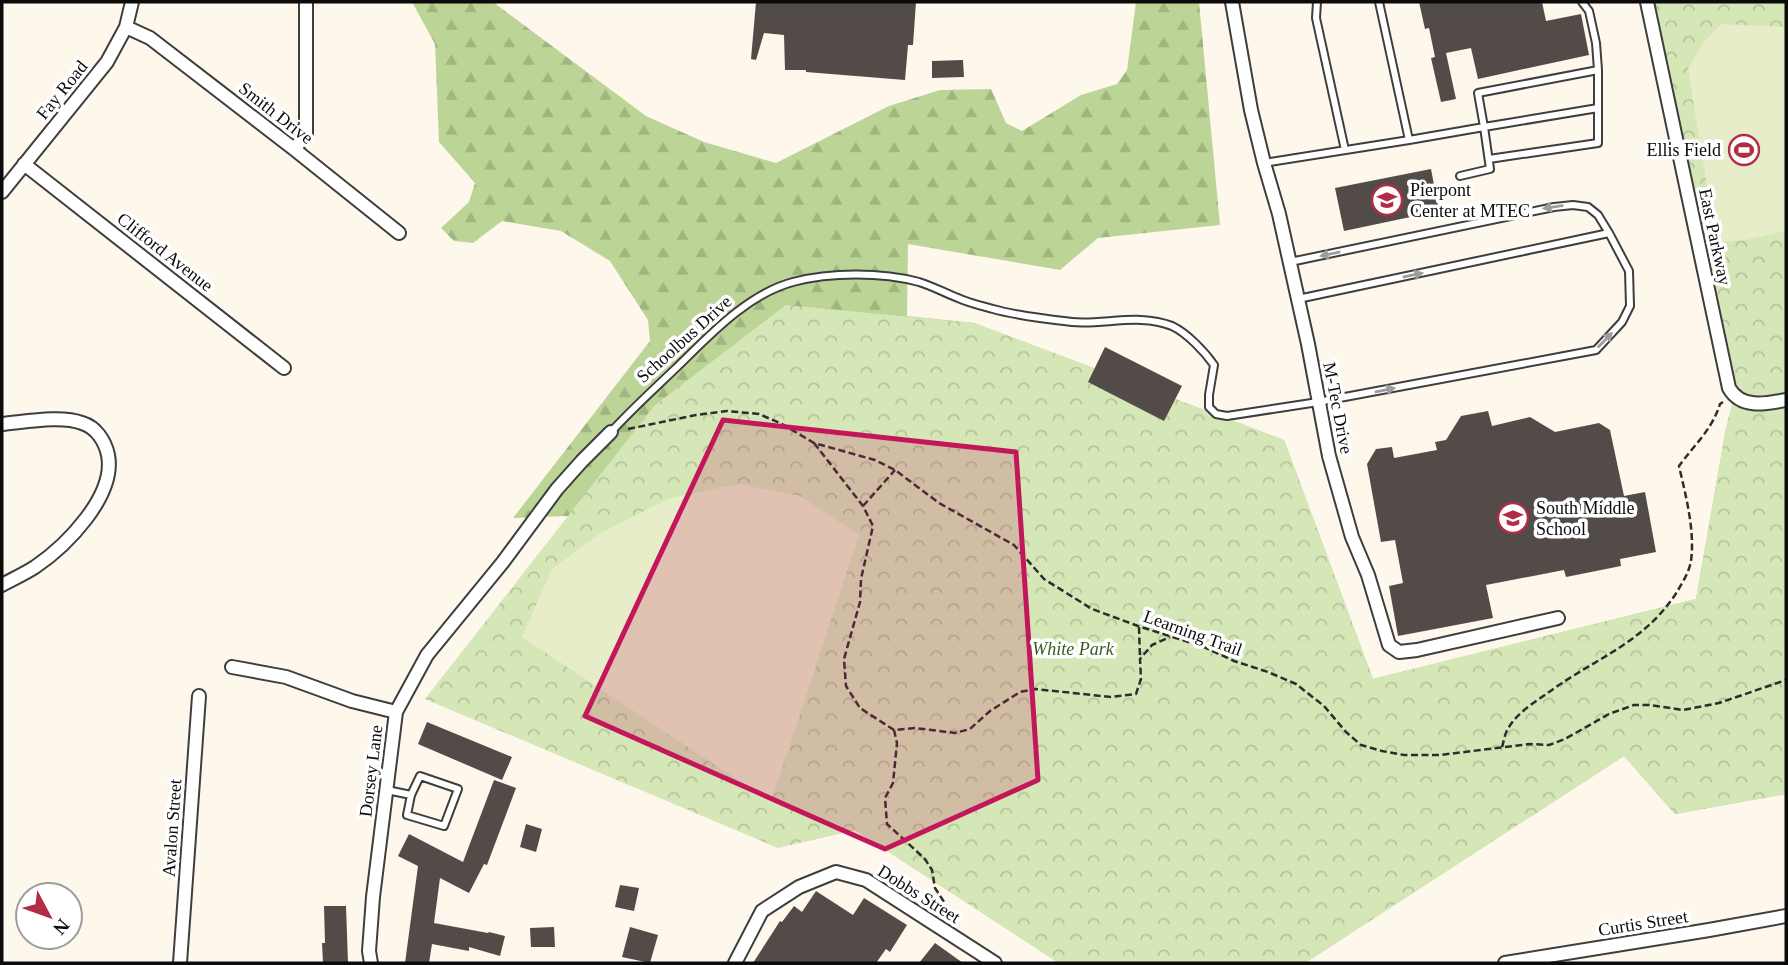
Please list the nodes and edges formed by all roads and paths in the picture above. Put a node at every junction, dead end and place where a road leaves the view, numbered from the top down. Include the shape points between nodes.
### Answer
1 (132, 2) edge
2 (306, 2) edge
3 (1231, 2) edge
4 (1317, 2) edge
5 (1379, 2) edge
6 (1582, 2) edge
7 (1647, 2) edge
8 (126, 27) junction
9 (1598, 70) junction
10 (1598, 108) junction
11 (1484, 127) junction
12 (1409, 140) junction
13 (294, 149) junction
14 (1345, 150) junction
15 (1489, 159) junction
16 (1264, 163) junction
17 (24, 164) junction
18 (1460, 176) dead end
19 (2, 191) edge
20 (399, 233) dead end
21 (1609, 233) junction
22 (1290, 262) junction
23 (1298, 299) junction
24 (285, 368) dead end
25 (1734, 396) junction
26 (1786, 400) edge
27 (1318, 402) junction
28 (2, 424) edge
29 (611, 432) junction
30 (814, 443) junction
31 (895, 470) junction
32 (863, 506) junction
33 (2, 585) edge
34 (1558, 618) dead end
35 (1139, 626) junction
36 (1170, 637) junction
37 (1140, 659) junction
38 (232, 667) dead end
39 (1786, 680) edge
40 (199, 696) dead end
41 (397, 712) junction
42 (894, 730) junction
43 (1502, 747) junction
44 (387, 790) junction
45 (411, 795) junction
46 (1786, 916) edge
47 (951, 935) junction
48 (180, 963) edge
49 (371, 963) edge
50 (735, 963) edge
51 (995, 963) edge
52 (1505, 963) edge

1 - 8 street, Fay Road
2 - 13 street via 306,135
3 - 16 street, M-Tec Drive
4 - 14 lane via 1316,18
5 - 12 lane
6 - 9 lane via 1589,11
7 - 25 street, East Parkway
8 - 13 street, Smith Drive via 150,38
8 - 17 street, Fay Road via 107,62
9 - 10 lane
9 - 11 lane via 1478,93
10 - 11 lane
10 - 15 lane via 1598,143
11 - 12 lane
11 - 15 lane
12 - 14 lane
13 - 20 street, Smith Drive
14 - 16 lane
15 - 18 lane via 1490,169
16 - 22 street, M-Tec Drive
17 - 19 street, Fay Road
17 - 24 street, Clifford Avenue
21 -> 22 lane via 1588,207 1573,205
23 -> 21 lane
27 -> 21 lane via 1596,350 1630,306 1629,271
22 - 23 street, M-Tec Drive
23 - 27 street, M-Tec Drive
25 - 26 street via 1768,404
25 - 43 path via 1720,404 1705,435 1679,466 1692,537 1691,564 1668,605 1636,637 1526,708 1508,727
27 - 29 lane, Schoolbus Drive via 1249,414 1216,414 1209,407 1214,365 1173,327 1152,322 1075,323 995,310 919,282 879,275 829,276 792,282 764,293 720,326
27 - 34 street, M-Tec Drive via 1349,525 1389,645 1399,652 1417,650
28 - 33 street via 82,422 106,445 110,464 99,499 67,540 38,565
29 - 30 path, Learning Trail via 727,411 759,414
29 - 41 street, Schoolbus Drive via 557,489 427,655
30 - 31 path, Learning Trail
30 - 32 path
31 - 32 path
31 - 35 path, Learning Trail via 939,503 1014,545 1044,579 1092,609
32 - 42 path via 873,526 844,659 846,686 860,708
35 - 36 path, Learning Trail
35 - 37 path
36 - 37 path via 1152,645
36 - 43 path, Learning Trail via 1296,684 1361,745 1404,755
37 - 42 path via 1136,694 1111,697 1035,689 1020,692 970,729 955,733
38 - 41 street, Dorsey Lane via 286,677
39 - 43 path, Learning Trail via 1691,709 1634,705 1549,745
40 - 48 street, Avalon Street
41 - 44 street, Dorsey Lane
42 - 47 path via 897,743 893,783 885,798 887,824 933,870
44 - 45 lane
44 - 49 street, Dorsey Lane via 373,897
45 - 45 lane via 407,814 444,826 458,789 420,776
46 - 52 street, Curtis Street
47 - 50 street, Dobbs Street via 866,880 836,872 799,887 762,911
47 - 51 street, Dobbs Street

